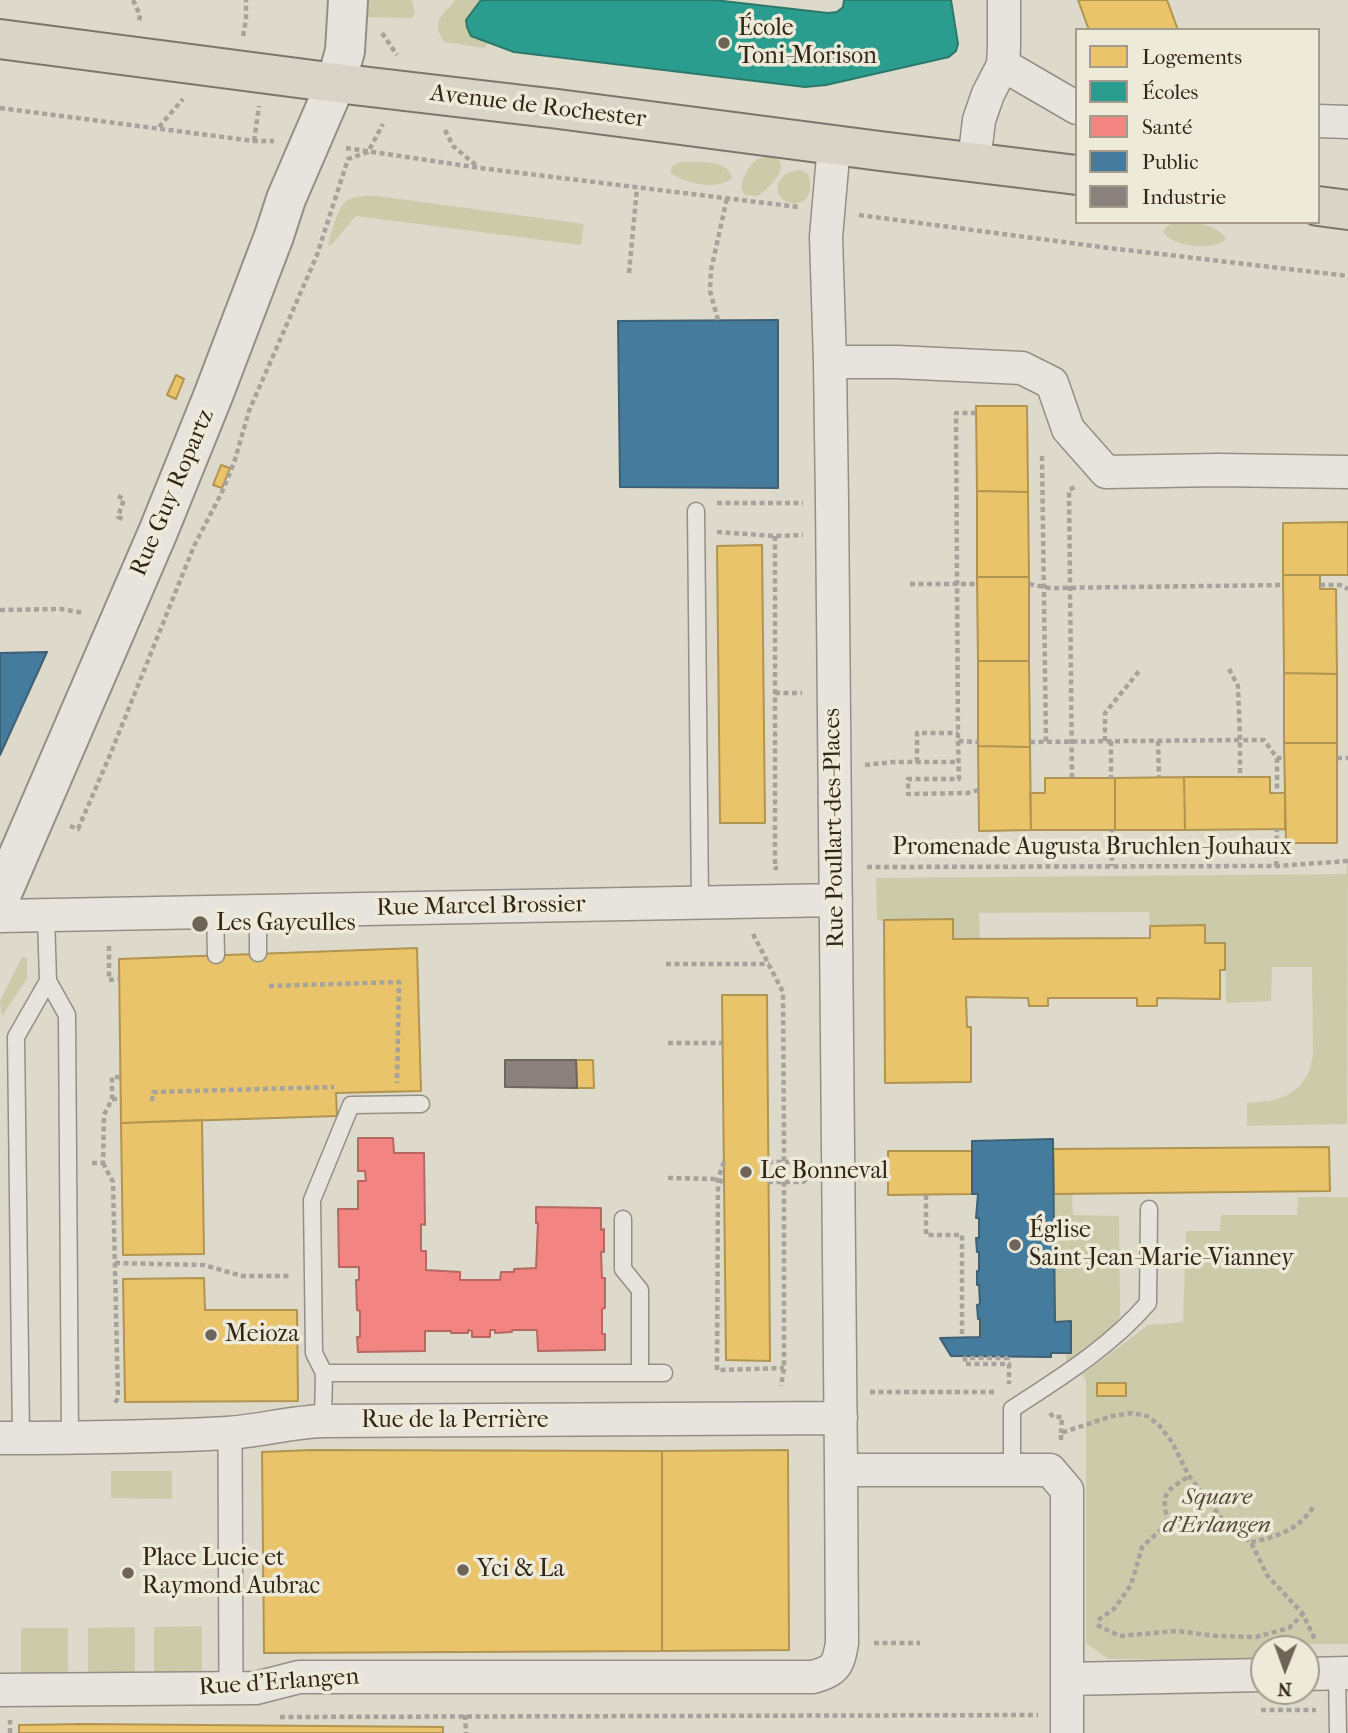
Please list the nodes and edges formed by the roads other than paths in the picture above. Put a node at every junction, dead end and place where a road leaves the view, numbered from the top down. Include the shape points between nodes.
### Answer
1 (348, 0) edge
2 (1004, 0) edge
3 (0, 39) edge
4 (1003, 65) junction
5 (336, 83) junction
6 (1075, 107) edge
7 (1320, 121) edge
8 (1348, 122) edge
9 (834, 145) junction
10 (974, 162) junction
11 (1075, 175) edge
12 (1320, 206) edge
13 (1348, 210) edge
14 (830, 362) junction
15 (1348, 472) edge
16 (702, 507) road end
17 (0, 898) edge
18 (836, 900) junction
19 (700, 902) junction
20 (258, 911) junction
21 (215, 912) junction
22 (46, 915) junction
23 (0, 916) edge
24 (258, 953) dead end
25 (216, 955) dead end
26 (48, 981) junction
27 (421, 1104) dead end
28 (1149, 1209) dead end
29 (623, 1219) dead end
30 (324, 1373) junction
31 (640, 1373) junction
32 (664, 1373) dead end
33 (841, 1405) junction
34 (323, 1421) junction
35 (230, 1433) junction
36 (70, 1437) junction
37 (11, 1438) edge
38 (1012, 1469) junction
39 (841, 1470) junction
40 (842, 1643) joint
41 (1327, 1673) edge
42 (1250, 1677) edge
43 (230, 1689) junction
44 (5, 1704) edge
45 (1067, 1707) edge
46 (1338, 1733) edge

1 - 5 street, Rue Guy Ropartz via 345,51
2 - 4 street
3 - 5 main road, Avenue de Rochester
4 - 6 street
4 - 10 street via 979,120
5 - 9 main road, Avenue de Rochester
5 - 17 street, Rue Guy Ropartz via 286,199 158,532
7 - 8 street
9 - 10 main road, Avenue de Rochester
9 - 14 street, Rue Poullart-des-Places via 827,224
10 - 11 main road, Avenue de Rochester
12 - 13 main road
14 - 15 street via 1022,368 1052,383 1068,429 1106,472
14 - 18 street, Rue Poullart-des-Places
16 - 19 lane via 695,530
18 - 19 street, Rue Marcel Brossier
18 - 33 street, Rue Poullart-des-Places
19 - 20 street, Rue Marcel Brossier
20 - 21 street, Rue Marcel Brossier
20 - 24 lane
21 - 22 street, Rue Marcel Brossier
21 - 25 lane
22 - 23 street, Rue Marcel Brossier
22 - 26 lane
26 - 36 lane via 67,1015
26 - 37 lane via 16,1037
27 - 30 lane via 351,1105 312,1200 314,1353
28 - 38 lane via 1149,1303 1097,1352 1012,1409
29 - 31 lane via 623,1269 640,1290
30 - 31 lane
30 - 34 lane
31 - 32 lane
33 - 34 street, Rue de la Perrière
33 - 39 street, Rue Poullart-des-Places
34 - 35 street, Rue de la Perrière
35 - 36 street, Rue de la Perrière
35 - 43 street
36 - 37 street
38 - 39 street
38 - 45 street via 1050,1470 1067,1490
39 - 40 street, Rue Poullart-des-Places
40 - 43 street, Rue d'Erlangen via 839,1661 828,1672 813,1677 299,1677
41 - 46 lane
42 - 45 street
43 - 44 street, Rue d'Erlangen

